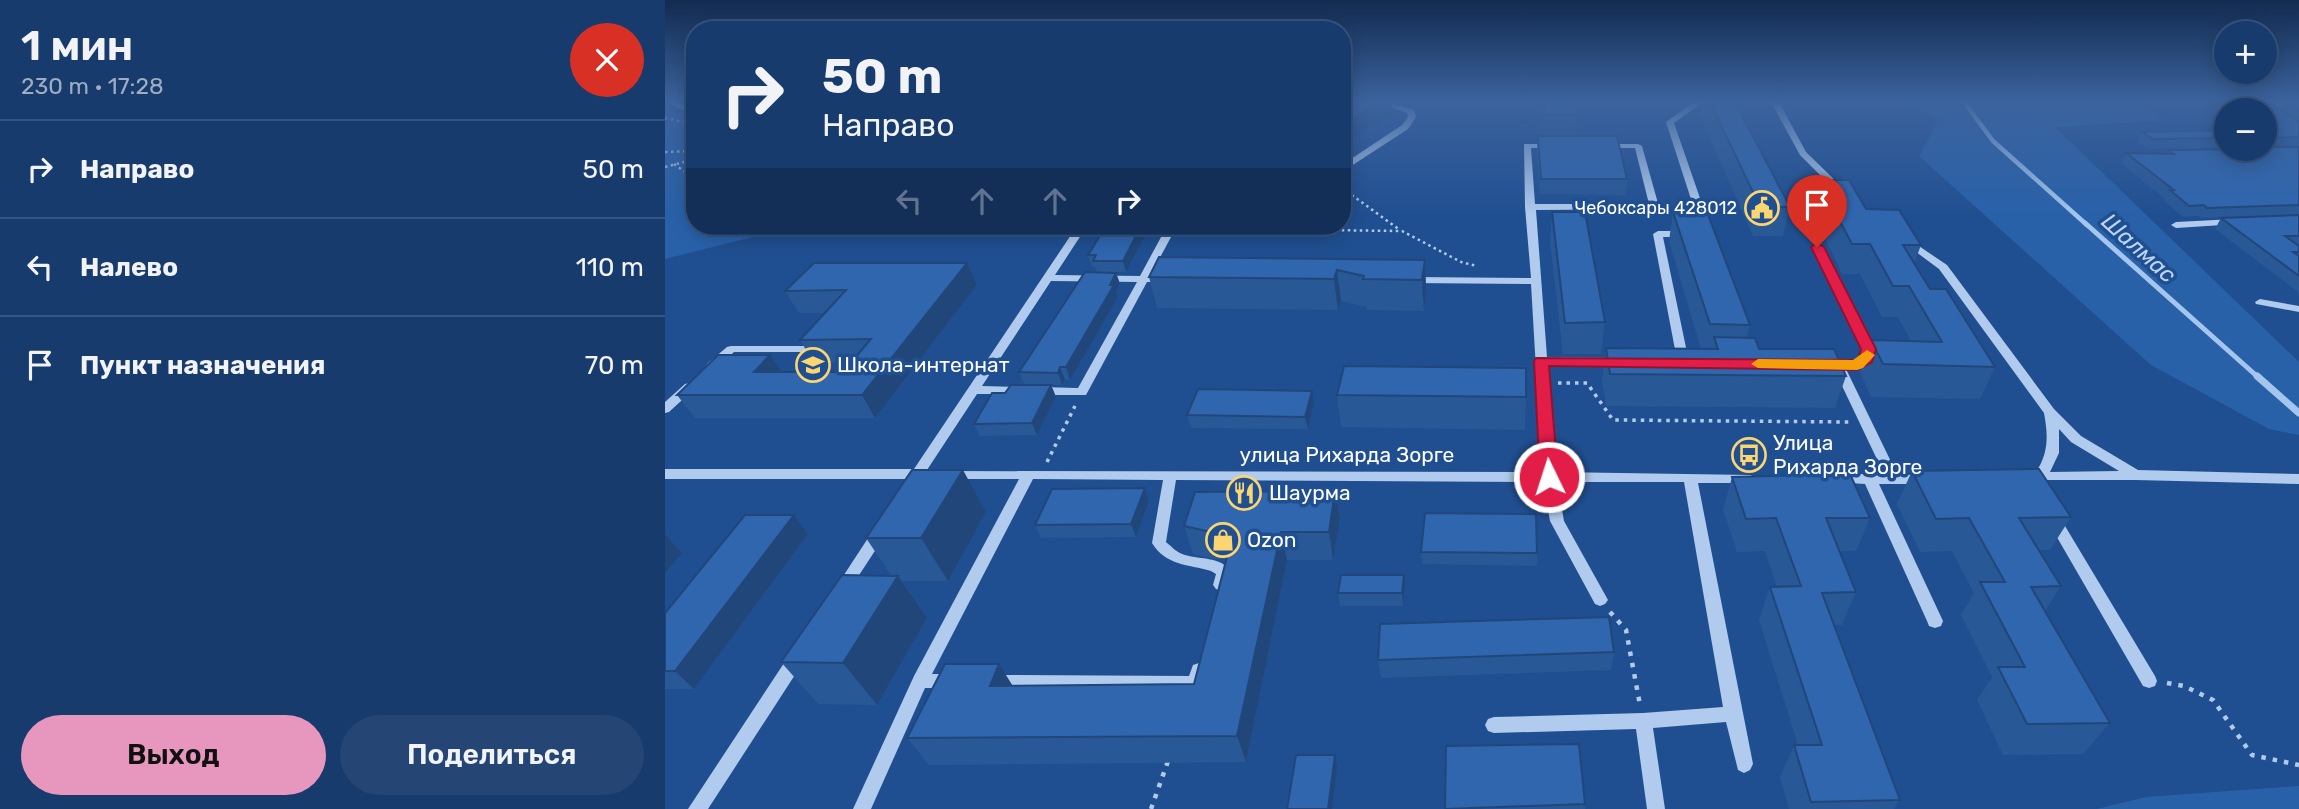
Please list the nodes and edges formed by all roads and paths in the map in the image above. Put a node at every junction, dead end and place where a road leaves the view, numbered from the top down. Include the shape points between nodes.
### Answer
1 (1386, 140) edge
2 (1676, 140) edge
3 (1796, 140) edge
4 (1568, 146) edge
5 (1596, 146) edge
6 (686, 151) edge
7 (665, 152) edge
8 (686, 161) edge
9 (1351, 163) edge
10 (674, 164) junction
11 (665, 167) edge
12 (686, 173) edge
13 (1351, 194) edge
14 (1854, 201) edge
15 (1530, 207) junction
16 (2244, 222) edge
17 (2176, 225) dead end
18 (1351, 230) edge
19 (1402, 231) junction
20 (1898, 234) edge
21 (1075, 235) edge
22 (1167, 235) edge
23 (1817, 247) dead end
24 (1485, 268) dead end
25 (1047, 278) junction
26 (1143, 279) junction
27 (1183, 279) edge
28 (1400, 280) edge
29 (1535, 281) junction
30 (2260, 302) dead end
31 (2299, 309) edge
32 (807, 349) edge
33 (1541, 361) junction
34 (1632, 362) edge
35 (1683, 362) edge
36 (1812, 364) edge
37 (1838, 365) junction
38 (1529, 383) edge
39 (1542, 383) junction
40 (973, 390) junction
41 (1081, 392) junction
42 (665, 408) edge
43 (2050, 412) junction
44 (1866, 422) junction
45 (1046, 464) dead end
46 (665, 474) edge
47 (918, 474) junction
48 (1028, 475) junction
49 (1170, 475) junction
50 (2136, 475) junction
51 (1549, 477) junction
52 (1691, 478) junction
53 (1766, 478) edge
54 (1818, 479) edge
55 (1870, 479) junction
56 (1934, 479) edge
57 (2299, 479) edge
58 (1893, 480) junction
59 (2033, 484) junction
60 (903, 497) edge
61 (887, 520) edge
62 (1218, 596) edge
63 (1600, 600) joint
64 (834, 601) edge
65 (1935, 621) dead end
66 (804, 647) edge
67 (1203, 656) edge
68 (920, 681) junction
69 (2149, 681) joint
70 (1733, 714) junction
71 (1643, 721) junction
72 (1493, 725) dead end
73 (1169, 758) edge
74 (1744, 764) dead end
75 (2299, 765) edge
76 (697, 809) edge
77 (862, 809) edge
78 (1151, 809) edge
79 (1656, 809) edge

1 - 9 street
2 - 35 street via 1707,233 1658,234
3 - 14 street via 1803,153
4 - 15 street via 1527,146
5 - 15 street via 1638,146 1654,207
6 - 7 path
8 - 10 path
10 - 11 path
10 - 12 path
13 - 19 path
15 - 29 street
16 - 17 street
18 - 19 path
19 - 24 path via 1461,262
20 - 43 street via 1943,267
21 - 25 street
22 - 26 street
23 - 37 street via 1869,349 1866,359 1857,365
25 - 26 street
25 - 40 street
26 - 27 street
26 - 41 street
28 - 29 street
29 - 33 street
30 - 31 street
32 - 42 street via 731,349
33 - 34 street
33 - 39 street
36 - 37 street
37 - 44 street
38 - 39 street
39 - 44 path via 1587,383 1613,420
39 - 51 street
40 - 41 street
40 - 47 street
41 - 45 path
43 - 50 street via 2076,439
43 - 59 street via 2056,441 2052,459
44 - 58 street
46 - 47 street, улица Рихарда Зорге
47 - 48 street, улица Рихарда Зорге
47 - 60 street
48 - 49 street, улица Рихарда Зорге
48 - 68 street
49 - 51 street, улица Рихарда Зорге
49 - 62 street via 1159,542 1168,555 1184,563 1218,566 1224,572
50 - 57 street
50 - 59 street
51 - 52 street, улица Рихарда Зорге
51 - 63 street via 1557,521
52 - 53 street, улица Рихарда Зорге
52 - 70 street
54 - 55 street
55 - 58 street
55 - 65 street
56 - 58 street
59 - 69 street
61 - 64 street
63 - 71 path via 1626,630
66 - 76 street
67 - 68 street via 1196,683
68 - 77 street
69 - 75 path via 2185,686 2213,700 2252,755
70 - 71 street
70 - 74 street
71 - 72 street
71 - 79 street
73 - 78 path

